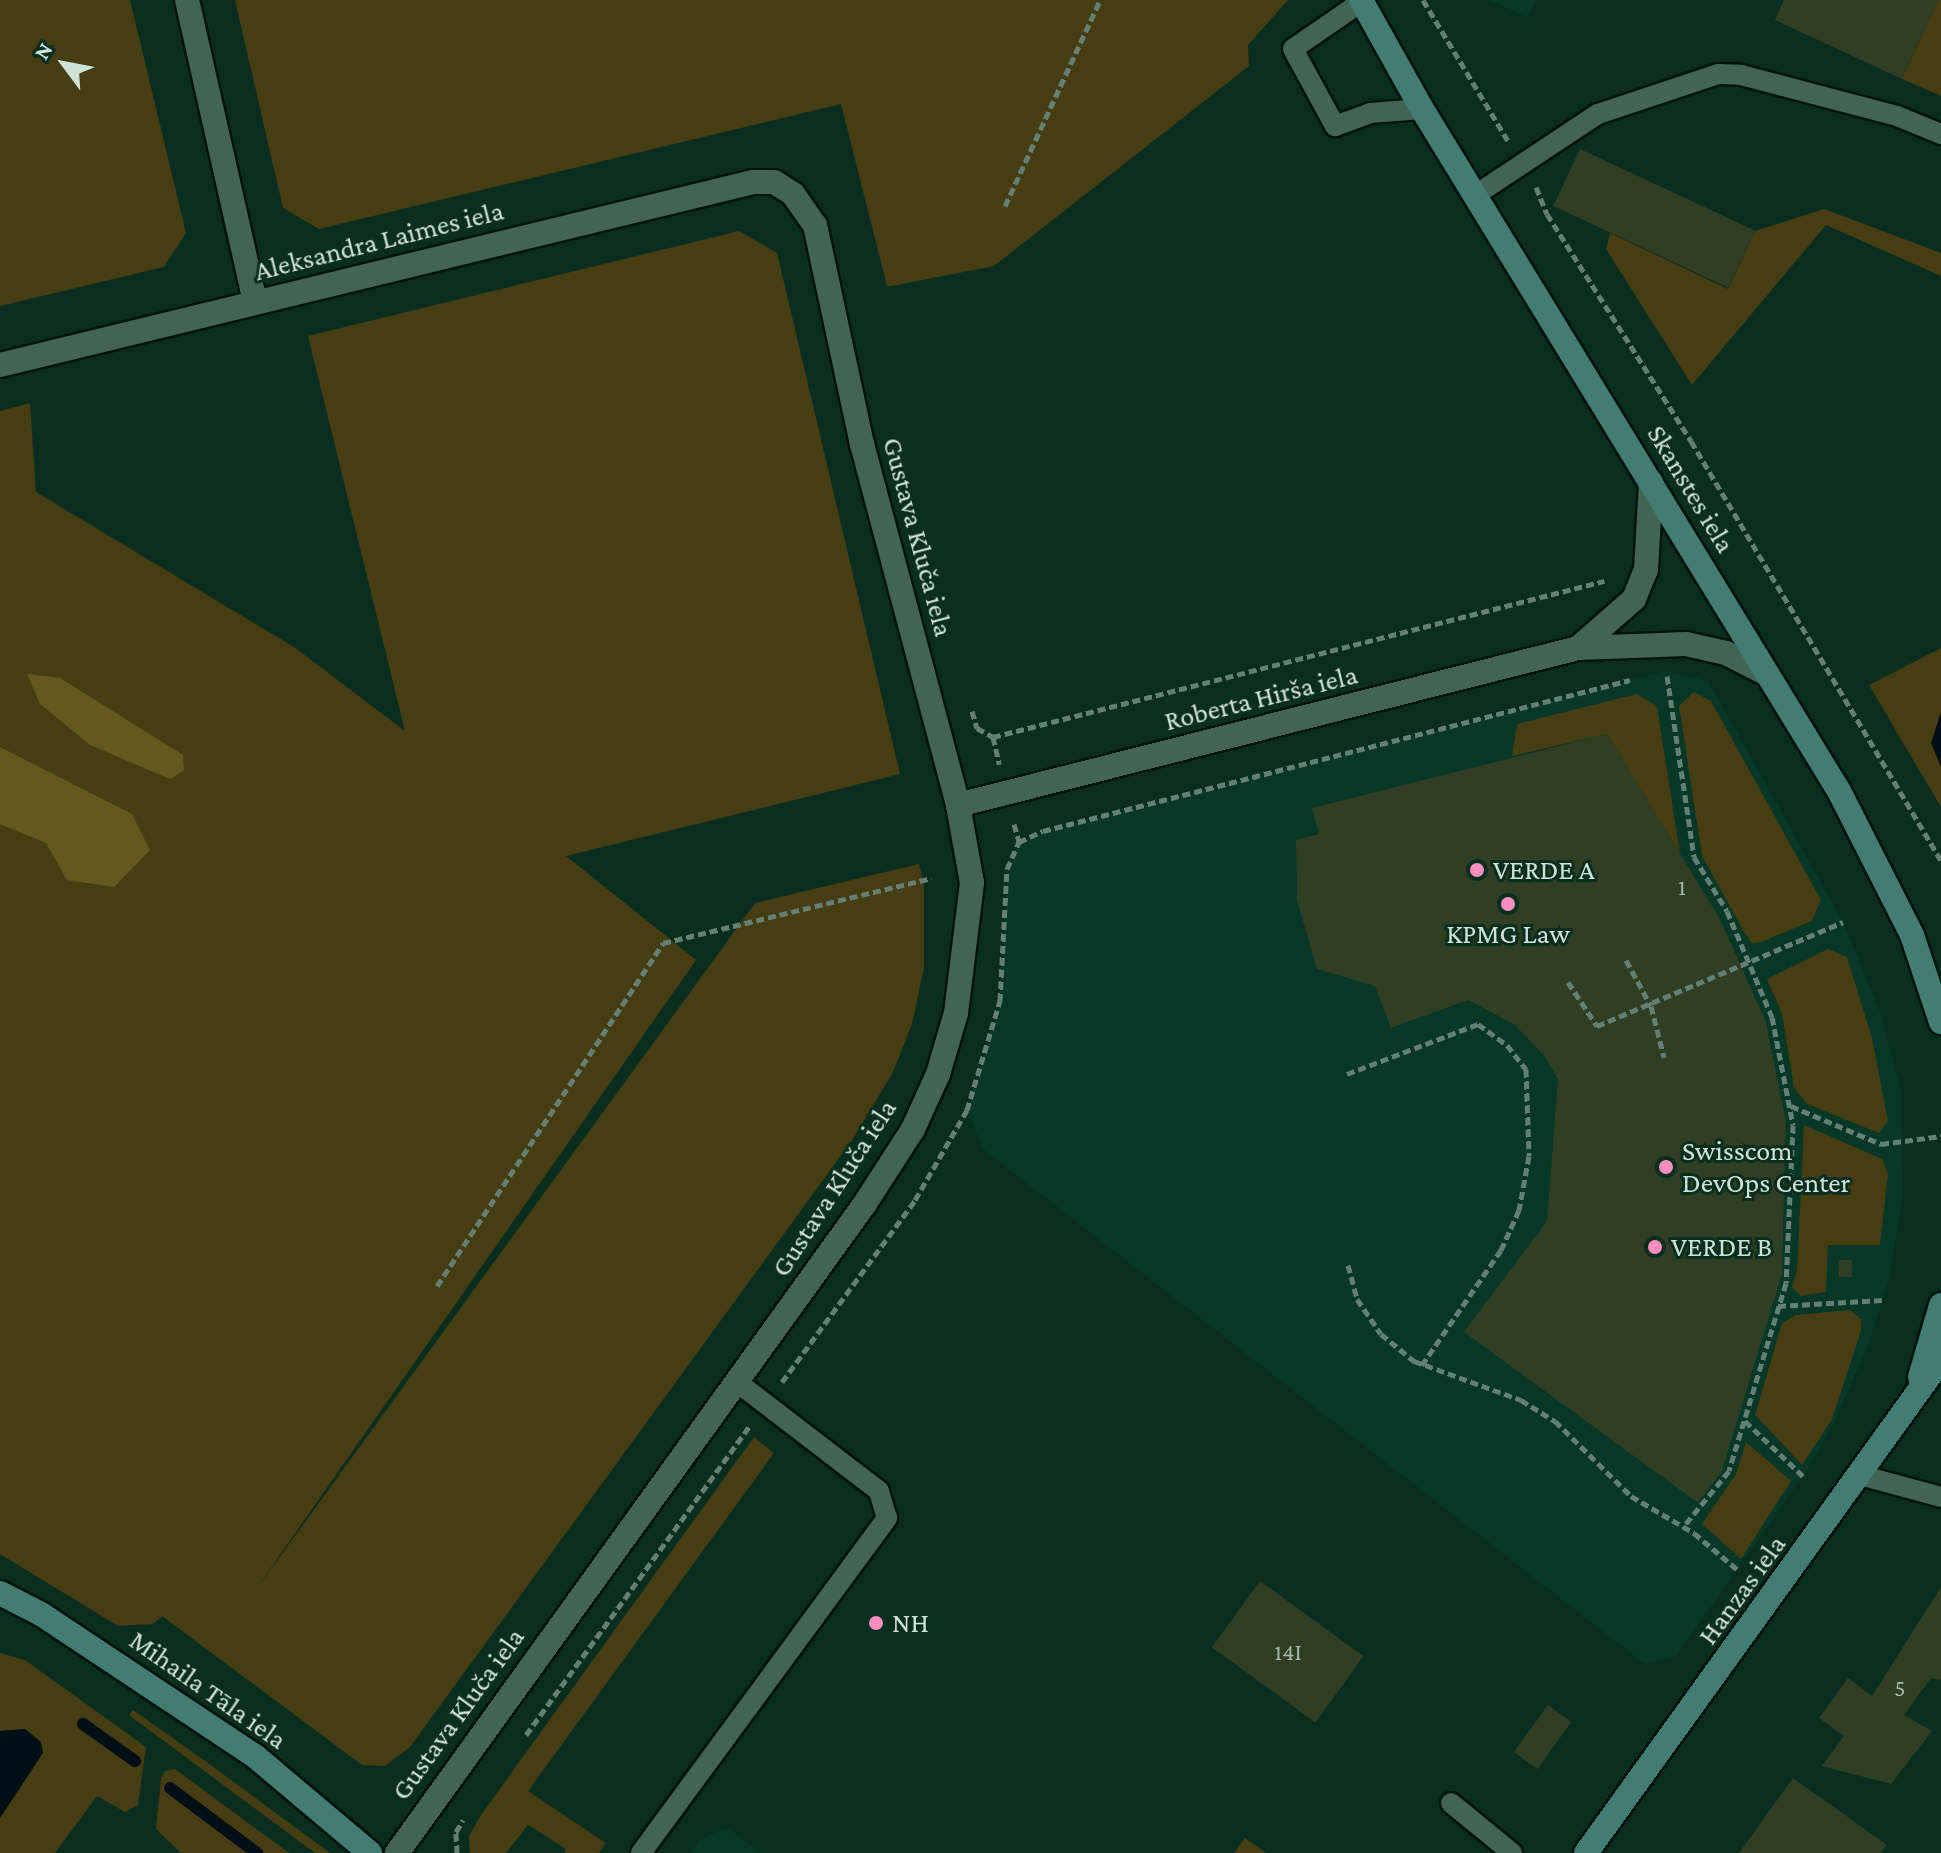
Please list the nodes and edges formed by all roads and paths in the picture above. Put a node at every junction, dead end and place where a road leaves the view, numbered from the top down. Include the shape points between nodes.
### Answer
1 (187, 0) edge
2 (1100, 0) edge
3 (1423, 0) edge
4 (1362, 1) edge
5 (1422, 109) junction
6 (1941, 134) edge
7 (1523, 166) junction
8 (774, 182) joint
9 (1477, 194) junction
10 (1005, 206) dead end
11 (255, 302) junction
12 (0, 365) edge
13 (1651, 482) junction
14 (1609, 579) dead end
15 (1578, 648) junction
16 (1666, 671) junction
17 (1677, 672) dead end
18 (1765, 673) junction
19 (1653, 674) dead end
20 (1639, 678) dead end
21 (972, 711) dead end
22 (958, 805) junction
23 (1941, 860) edge
24 (931, 878) dead end
25 (1843, 922) dead end
26 (1626, 960) dead end
27 (1751, 963) junction
28 (1568, 982) dead end
29 (1651, 1006) junction
30 (1941, 1022) edge
31 (1664, 1057) dead end
32 (1347, 1074) dead end
33 (1790, 1105) junction
34 (1941, 1136) edge
35 (1348, 1265) dead end
36 (437, 1286) dead end
37 (1882, 1300) dead end
38 (1941, 1305) edge
39 (1778, 1306) junction
40 (1941, 1360) edge
41 (1422, 1365) junction
42 (737, 1382) junction
43 (1910, 1402) junction
44 (766, 1404) junction
45 (1744, 1420) junction
46 (1860, 1475) junction
47 (1803, 1476) dead end
48 (1941, 1497) edge
49 (1684, 1526) junction
50 (1738, 1570) dead end
51 (0, 1593) edge
52 (518, 1746) dead end
53 (1451, 1803) dead end
54 (472, 1809) dead end
55 (370, 1853) edge
56 (397, 1853) edge
57 (457, 1853) edge
58 (641, 1853) edge
59 (1512, 1853) edge
60 (1586, 1853) edge

1 - 11 street
2 - 10 path
3 - 7 path
4 - 5 main road, Skanstes iela
4 - 5 lane via 1293,49 1335,126 1370,113
5 - 9 main road, Skanstes iela
6 - 7 lane via 1868,109 1741,75 1718,74 1598,114
7 - 9 lane
7 - 23 path
8 - 11 street, Aleksandra Laimes iela via 725,187
8 - 22 street, Gustava Kluča iela via 793,194 815,225 862,444
9 - 13 main road, Skanstes iela
11 - 12 street, Aleksandra Laimes iela
13 - 15 street, Roberta Hirša iela via 1646,570 1634,599
13 - 18 main road, Skanstes iela
14 - 21 path via 993,737 977,728
15 - 18 street, Roberta Hirša iela via 1686,644 1726,653
15 - 22 street, Roberta Hirša iela
16 - 17 path
16 - 19 path
16 - 27 path via 1694,857
18 - 30 main road, Skanstes iela via 1885,875
20 - 44 path via 1043,831 1019,842 1007,869 1000,1001 967,1110 915,1200
22 - 42 street, Gustava Kluča iela via 972,883 956,1013 938,1074 913,1129 864,1205
24 - 36 path via 663,943
25 - 27 path
26 - 29 path
27 - 29 path
27 - 33 path via 1772,1017
28 - 29 path via 1597,1026
29 - 31 path
32 - 41 path via 1478,1024 1507,1045 1526,1069 1529,1156 1519,1210 1501,1250
33 - 34 path via 1881,1144
33 - 39 path via 1789,1263
35 - 41 path via 1357,1299 1381,1334
37 - 39 path
38 - 43 main road
39 - 45 path
40 - 43 main road, Hanzas iela
41 - 49 path via 1521,1400 1555,1421 1631,1496
42 - 44 lane
42 - 56 street, Gustava Kluča iela
43 - 46 main road, Hanzas iela
44 - 52 path
44 - 58 lane via 879,1491 887,1518
45 - 47 path
45 - 49 path via 1729,1471
46 - 48 lane
46 - 60 main road, Hanzas iela
49 - 50 path
51 - 55 main road, Mihaila Tāla iela via 41,1614 256,1757
53 - 59 lane
54 - 57 path via 456,1832

